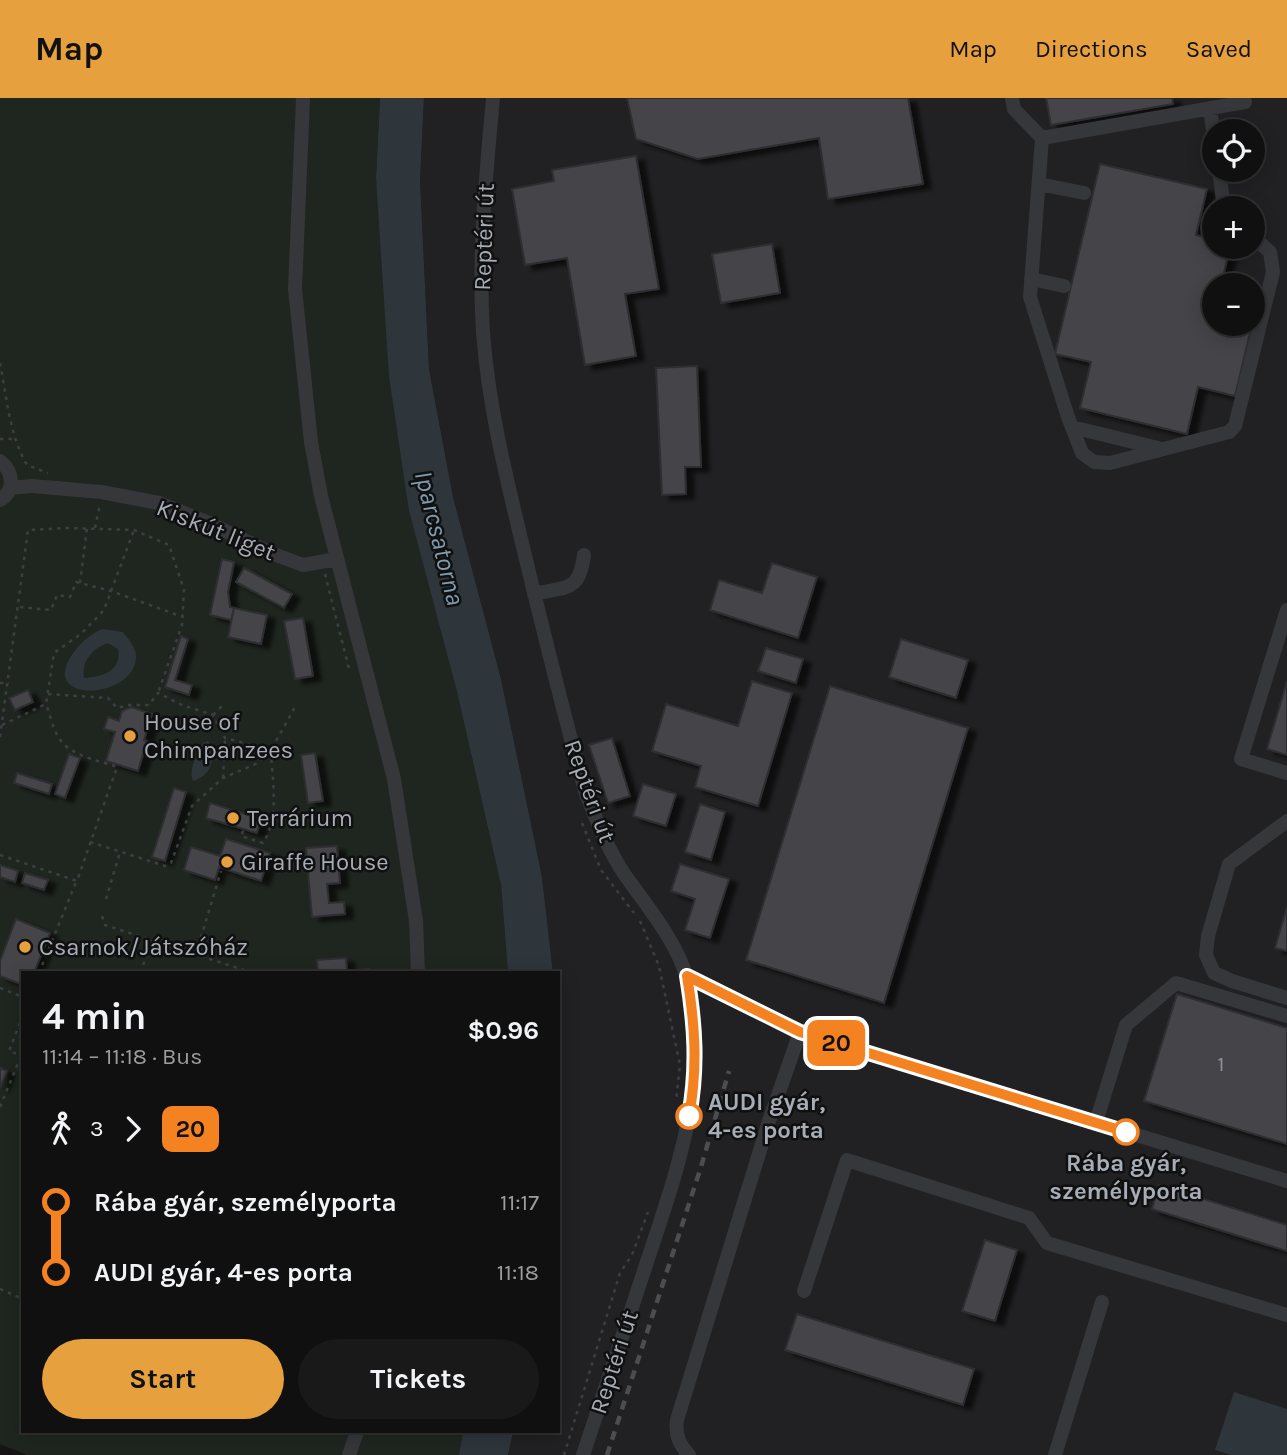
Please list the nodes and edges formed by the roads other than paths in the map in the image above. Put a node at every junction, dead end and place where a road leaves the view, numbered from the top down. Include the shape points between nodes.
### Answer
1 (303, 98) edge
2 (493, 98) edge
3 (1012, 98) edge
4 (1245, 102) dead end
5 (1210, 108) junction
6 (1211, 119) edge
7 (1042, 138) junction
8 (1039, 184) junction
9 (1084, 193) dead end
10 (1265, 248) edge
11 (1031, 279) junction
12 (1064, 286) dead end
13 (1072, 427) junction
14 (1164, 449) junction
15 (0, 461) edge
16 (10, 488) junction
17 (0, 500) edge
18 (584, 555) dead end
19 (337, 559) junction
20 (534, 594) junction
21 (1287, 610) edge
22 (1287, 773) edge
23 (1287, 821) edge
24 (418, 971) edge
25 (687, 976) junction
26 (1287, 998) edge
27 (1287, 1016) edge
28 (800, 1032) junction
29 (1096, 1122) junction
30 (1287, 1181) edge
31 (804, 1291) dead end
32 (1102, 1302) dead end
33 (1287, 1314) edge
34 (357, 1433) edge
35 (349, 1455) edge
36 (583, 1455) edge
37 (689, 1455) edge
38 (1055, 1455) edge

1 - 19 street via 295,289 311,442
2 - 20 street, Reptéri út via 482,241 483,331 500,454
3 - 7 street via 1014,109
4 - 5 street
5 - 6 street
5 - 7 street
7 - 8 street
8 - 9 street
8 - 11 street
10 - 14 street via 1273,272 1236,426 1229,432
11 - 12 street
11 - 13 street via 1030,297
13 - 14 street
13 - 14 street via 1082,453 1094,462 1110,463
15 - 16 street via 11,475
16 - 17 street
16 - 19 street, Kiskút liget via 101,492 159,503 303,565
18 - 20 street via 575,584
19 - 24 street via 394,779 416,921
20 - 25 street, Reptéri út via 586,794 624,873 668,937
21 - 22 street via 1241,759
23 - 26 street via 1229,864 1206,955 1214,973
25 - 28 street
25 - 36 street, Reptéri út via 694,1016 695,1081 685,1137
27 - 29 street via 1176,983 1126,1025
28 - 29 street
28 - 37 street via 677,1420 676,1433
29 - 30 street
31 - 33 street via 847,1160 1029,1218 1047,1243
32 - 38 street
34 - 35 street

